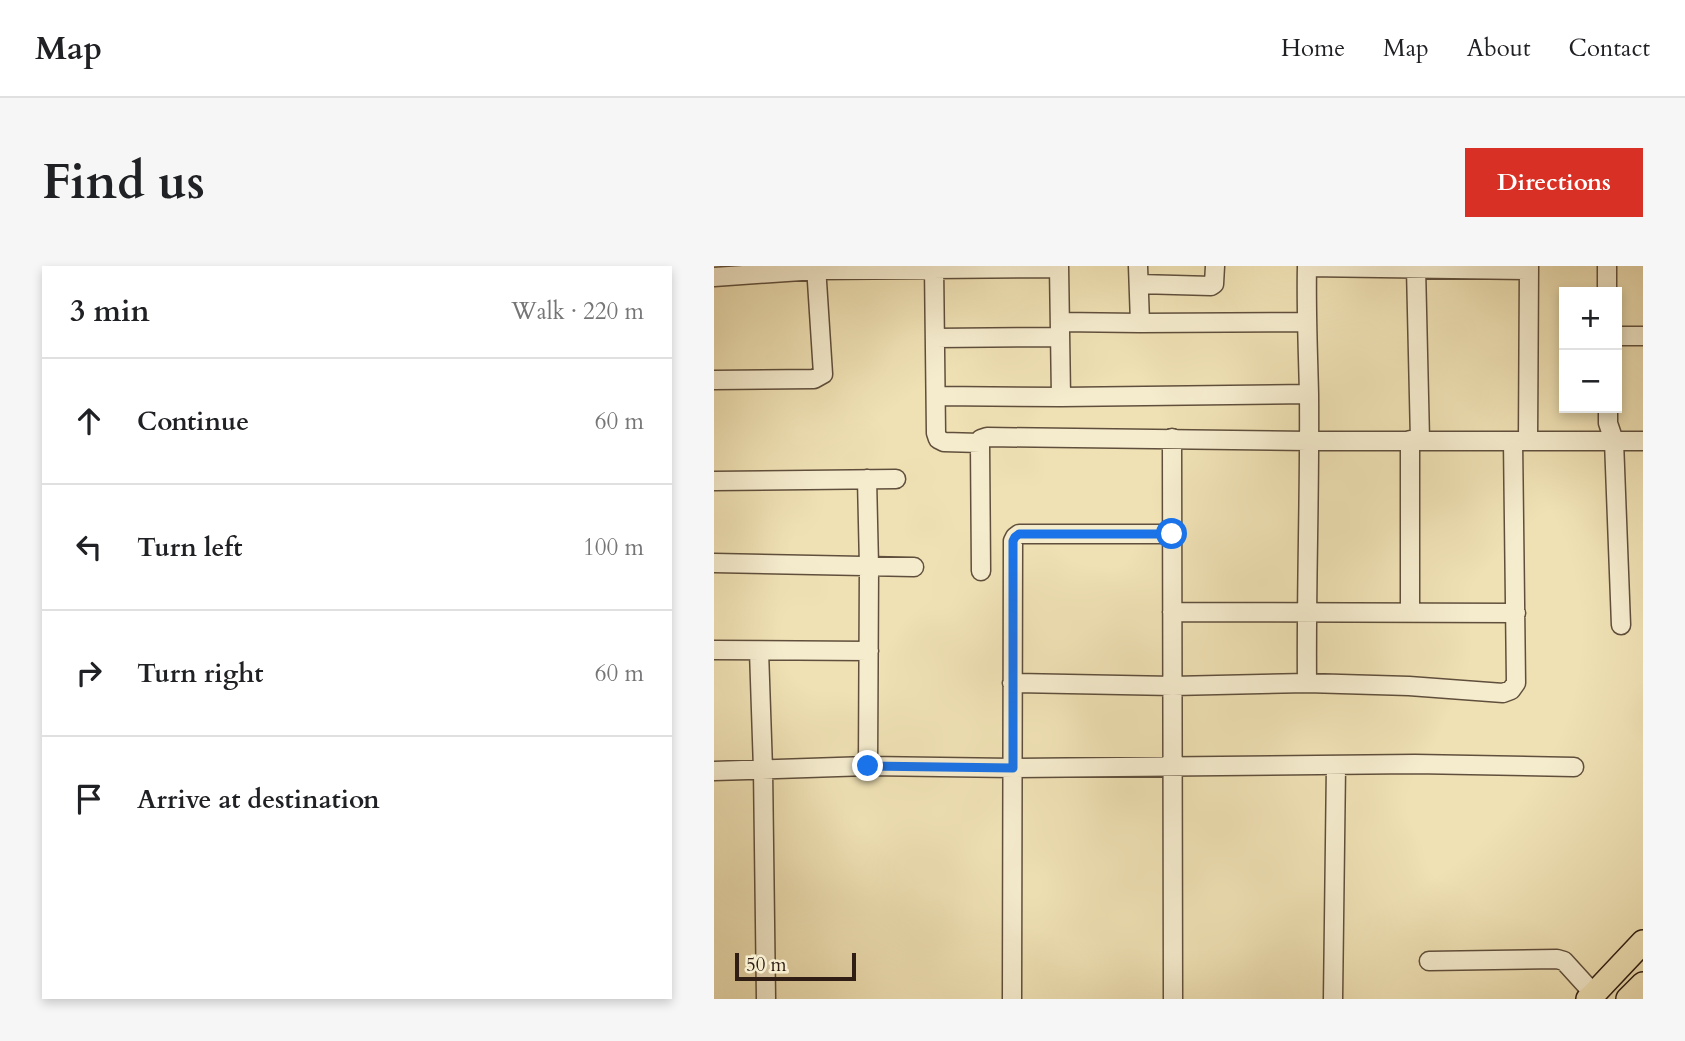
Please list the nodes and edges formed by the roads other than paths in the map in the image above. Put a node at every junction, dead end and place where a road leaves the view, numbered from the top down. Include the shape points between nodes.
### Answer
1 (1215, 266) edge
2 (1307, 266) edge
3 (1607, 266) edge
4 (934, 267) edge
5 (1059, 267) edge
6 (816, 268) edge
7 (1416, 268) junction
8 (1529, 268) edge
9 (1138, 275) edge
10 (714, 277) edge
11 (1607, 287) edge
12 (1306, 322) junction
13 (1140, 323) junction
14 (1059, 330) junction
15 (1622, 336) edge
16 (1643, 336) edge
17 (935, 338) junction
18 (714, 380) edge
19 (1309, 394) junction
20 (936, 396) junction
21 (1061, 397) junction
22 (1608, 413) edge
23 (1172, 438) junction
24 (1415, 440) junction
25 (1308, 441) junction
26 (1521, 441) junction
27 (1614, 441) junction
28 (1643, 441) edge
29 (980, 443) junction
30 (896, 479) dead end
31 (867, 480) junction
32 (714, 481) edge
33 (1172, 534) junction
34 (714, 563) edge
35 (869, 566) junction
36 (914, 567) dead end
37 (981, 571) dead end
38 (1172, 612) junction
39 (1306, 613) junction
40 (1410, 613) junction
41 (1516, 613) junction
42 (1621, 625) dead end
43 (714, 650) edge
44 (759, 651) junction
45 (869, 651) junction
46 (1307, 683) junction
47 (1012, 684) junction
48 (1173, 686) junction
49 (1336, 765) junction
50 (868, 766) junction
51 (1173, 767) junction
52 (1574, 767) dead end
53 (1013, 768) junction
54 (763, 769) junction
55 (714, 771) edge
56 (1643, 942) edge
57 (1429, 961) dead end
58 (1643, 985) edge
59 (1591, 997) edge
60 (766, 999) edge
61 (1012, 999) edge
62 (1173, 999) edge
63 (1333, 999) edge
64 (1628, 999) edge

1 - 9 street via 1211,286
2 - 7 street
2 - 12 street
3 - 11 street
4 - 5 street
4 - 6 street
4 - 17 street
5 - 14 street
6 - 10 street
6 - 18 street via 823,374 814,379
7 - 8 street
7 - 24 street
8 - 26 street
9 - 13 street
12 - 13 street
12 - 19 street
13 - 14 street
14 - 17 street
14 - 21 street
15 - 16 street
17 - 20 street
19 - 21 street
19 - 25 street
20 - 21 street
20 - 29 street via 938,439
22 - 27 street
23 - 25 street
23 - 29 street via 987,437
23 - 33 street
24 - 25 street
24 - 26 street
24 - 40 street
25 - 39 street
26 - 27 street
26 - 41 street
27 - 28 street
27 - 42 street
29 - 37 street
30 - 31 street
31 - 32 street
31 - 35 street
33 - 38 street
33 - 47 street via 1015,537
34 - 35 street
35 - 36 street
35 - 45 street
38 - 39 street
38 - 48 street
39 - 40 street
39 - 46 street
40 - 41 street
41 - 46 street via 1516,683 1503,693
43 - 44 street
44 - 45 street
44 - 54 street
45 - 50 street
46 - 48 street
47 - 48 street
47 - 53 street
48 - 51 street
49 - 51 street
49 - 52 street
49 - 63 street
50 - 53 street
50 - 54 street
51 - 53 street
51 - 62 street
53 - 61 street
54 - 55 street
54 - 60 street
56 - 59 main road
57 - 59 street via 1557,959 1564,961
58 - 64 main road

